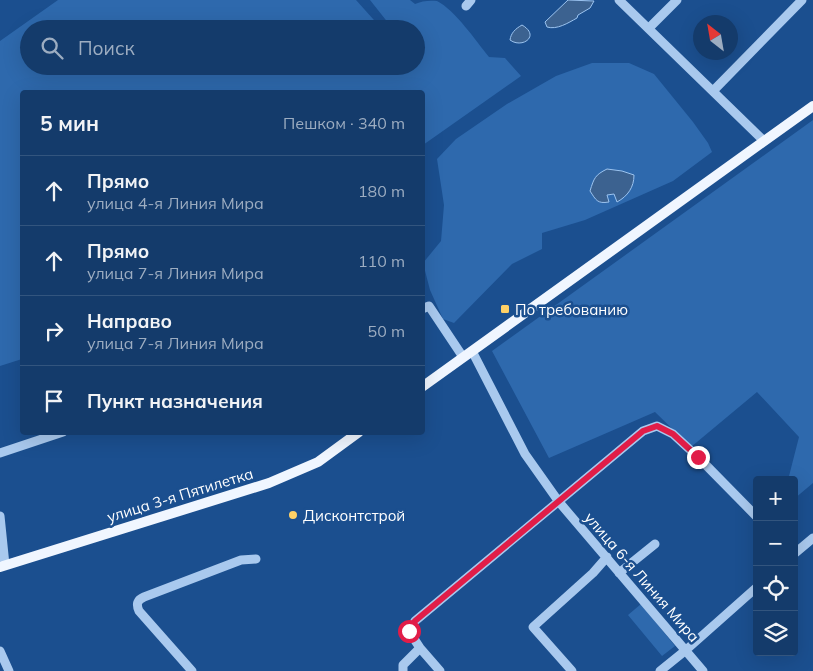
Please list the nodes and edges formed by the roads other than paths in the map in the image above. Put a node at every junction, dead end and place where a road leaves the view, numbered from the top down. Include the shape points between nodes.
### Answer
1 (620, 0) edge
2 (677, 0) edge
3 (802, 0) edge
4 (649, 28) junction
5 (713, 91) junction
6 (813, 106) edge
7 (764, 141) junction
8 (426, 308) edge
9 (467, 354) junction
10 (425, 385) edge
11 (54, 435) edge
12 (355, 435) edge
13 (0, 453) edge
14 (559, 502) junction
15 (753, 513) edge
16 (0, 516) edge
17 (813, 538) edge
18 (655, 544) dead end
19 (798, 551) edge
20 (607, 557) junction
21 (256, 559) dead end
22 (3, 566) edge
23 (620, 572) junction
24 (753, 591) edge
25 (420, 648) junction
26 (686, 650) junction
27 (0, 651) edge
28 (9, 671) edge
29 (192, 671) edge
30 (403, 671) edge
31 (440, 671) edge
32 (572, 671) edge
33 (660, 671) edge
34 (703, 671) edge

1 - 4 street
2 - 4 street
3 - 5 street
4 - 5 street
5 - 7 street
6 - 7 main road
7 - 9 main road
8 - 9 street, улица 6-я Линия Мира
9 - 10 main road
9 - 14 street, улица 6-я Линия Мира via 525,454
11 - 13 street
12 - 22 main road, улица 3-я Пятилетка via 318,462 269,483
14 - 15 street via 643,431 657,426 673,434
14 - 20 street, улица 6-я Линия Мира
14 - 25 street via 415,621 409,631
16 - 22 street
17 - 19 street
18 - 23 street
20 - 23 street, улица 6-я Линия Мира
20 - 32 street via 533,627
21 - 29 street via 241,560 137,602 139,611
23 - 26 street, улица 6-я Линия Мира
24 - 26 street
25 - 30 street via 403,665
25 - 31 street
26 - 33 street
26 - 34 street, улица 6-я Линия Мира
27 - 28 street

